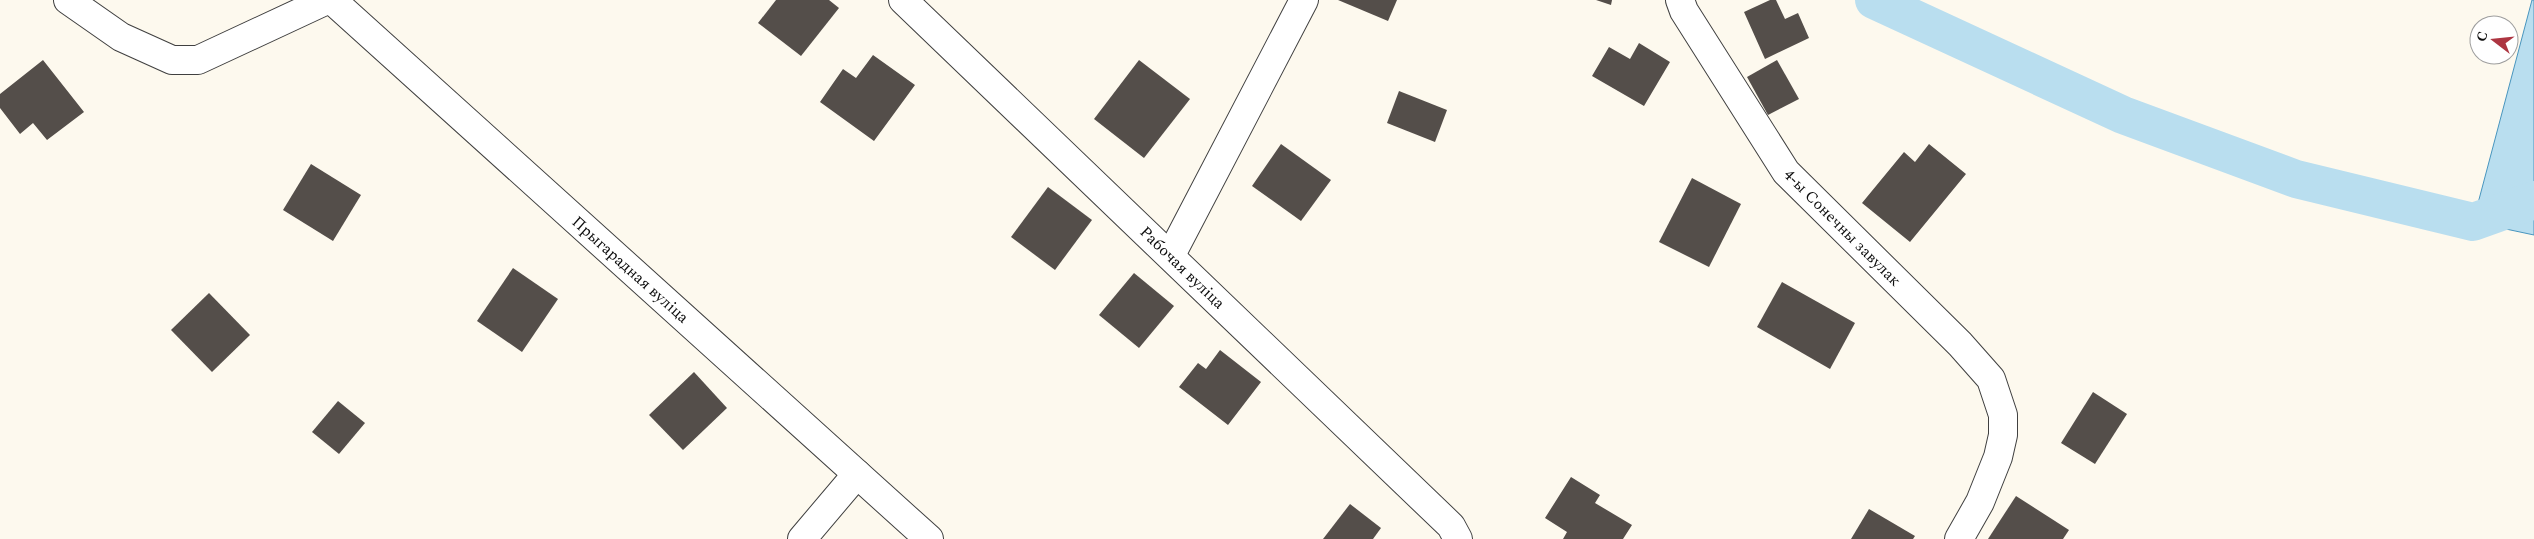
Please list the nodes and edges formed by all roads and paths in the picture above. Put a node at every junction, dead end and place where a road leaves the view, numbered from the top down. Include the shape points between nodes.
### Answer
1 (68, 0) edge
2 (327, 0) edge
3 (332, 0) edge
4 (902, 0) edge
5 (1304, 0) edge
6 (1680, 0) edge
7 (1170, 254) junction
8 (857, 474) junction
9 (802, 539) edge
10 (929, 539) edge
11 (1458, 539) edge
12 (1959, 539) edge

1 - 2 street via 121,36 172,60 198,60
3 - 8 street, Прыгарадная вуліца
4 - 7 street, Рабочая вуліца
5 - 7 street
6 - 12 street, 4-ы Сонечны завулак via 1786,172 1976,360 1991,379 1999,396 2003,435 1980,502
7 - 11 street, Рабочая вуліца via 1452,526
8 - 9 street
8 - 10 street, Прыгарадная вуліца

